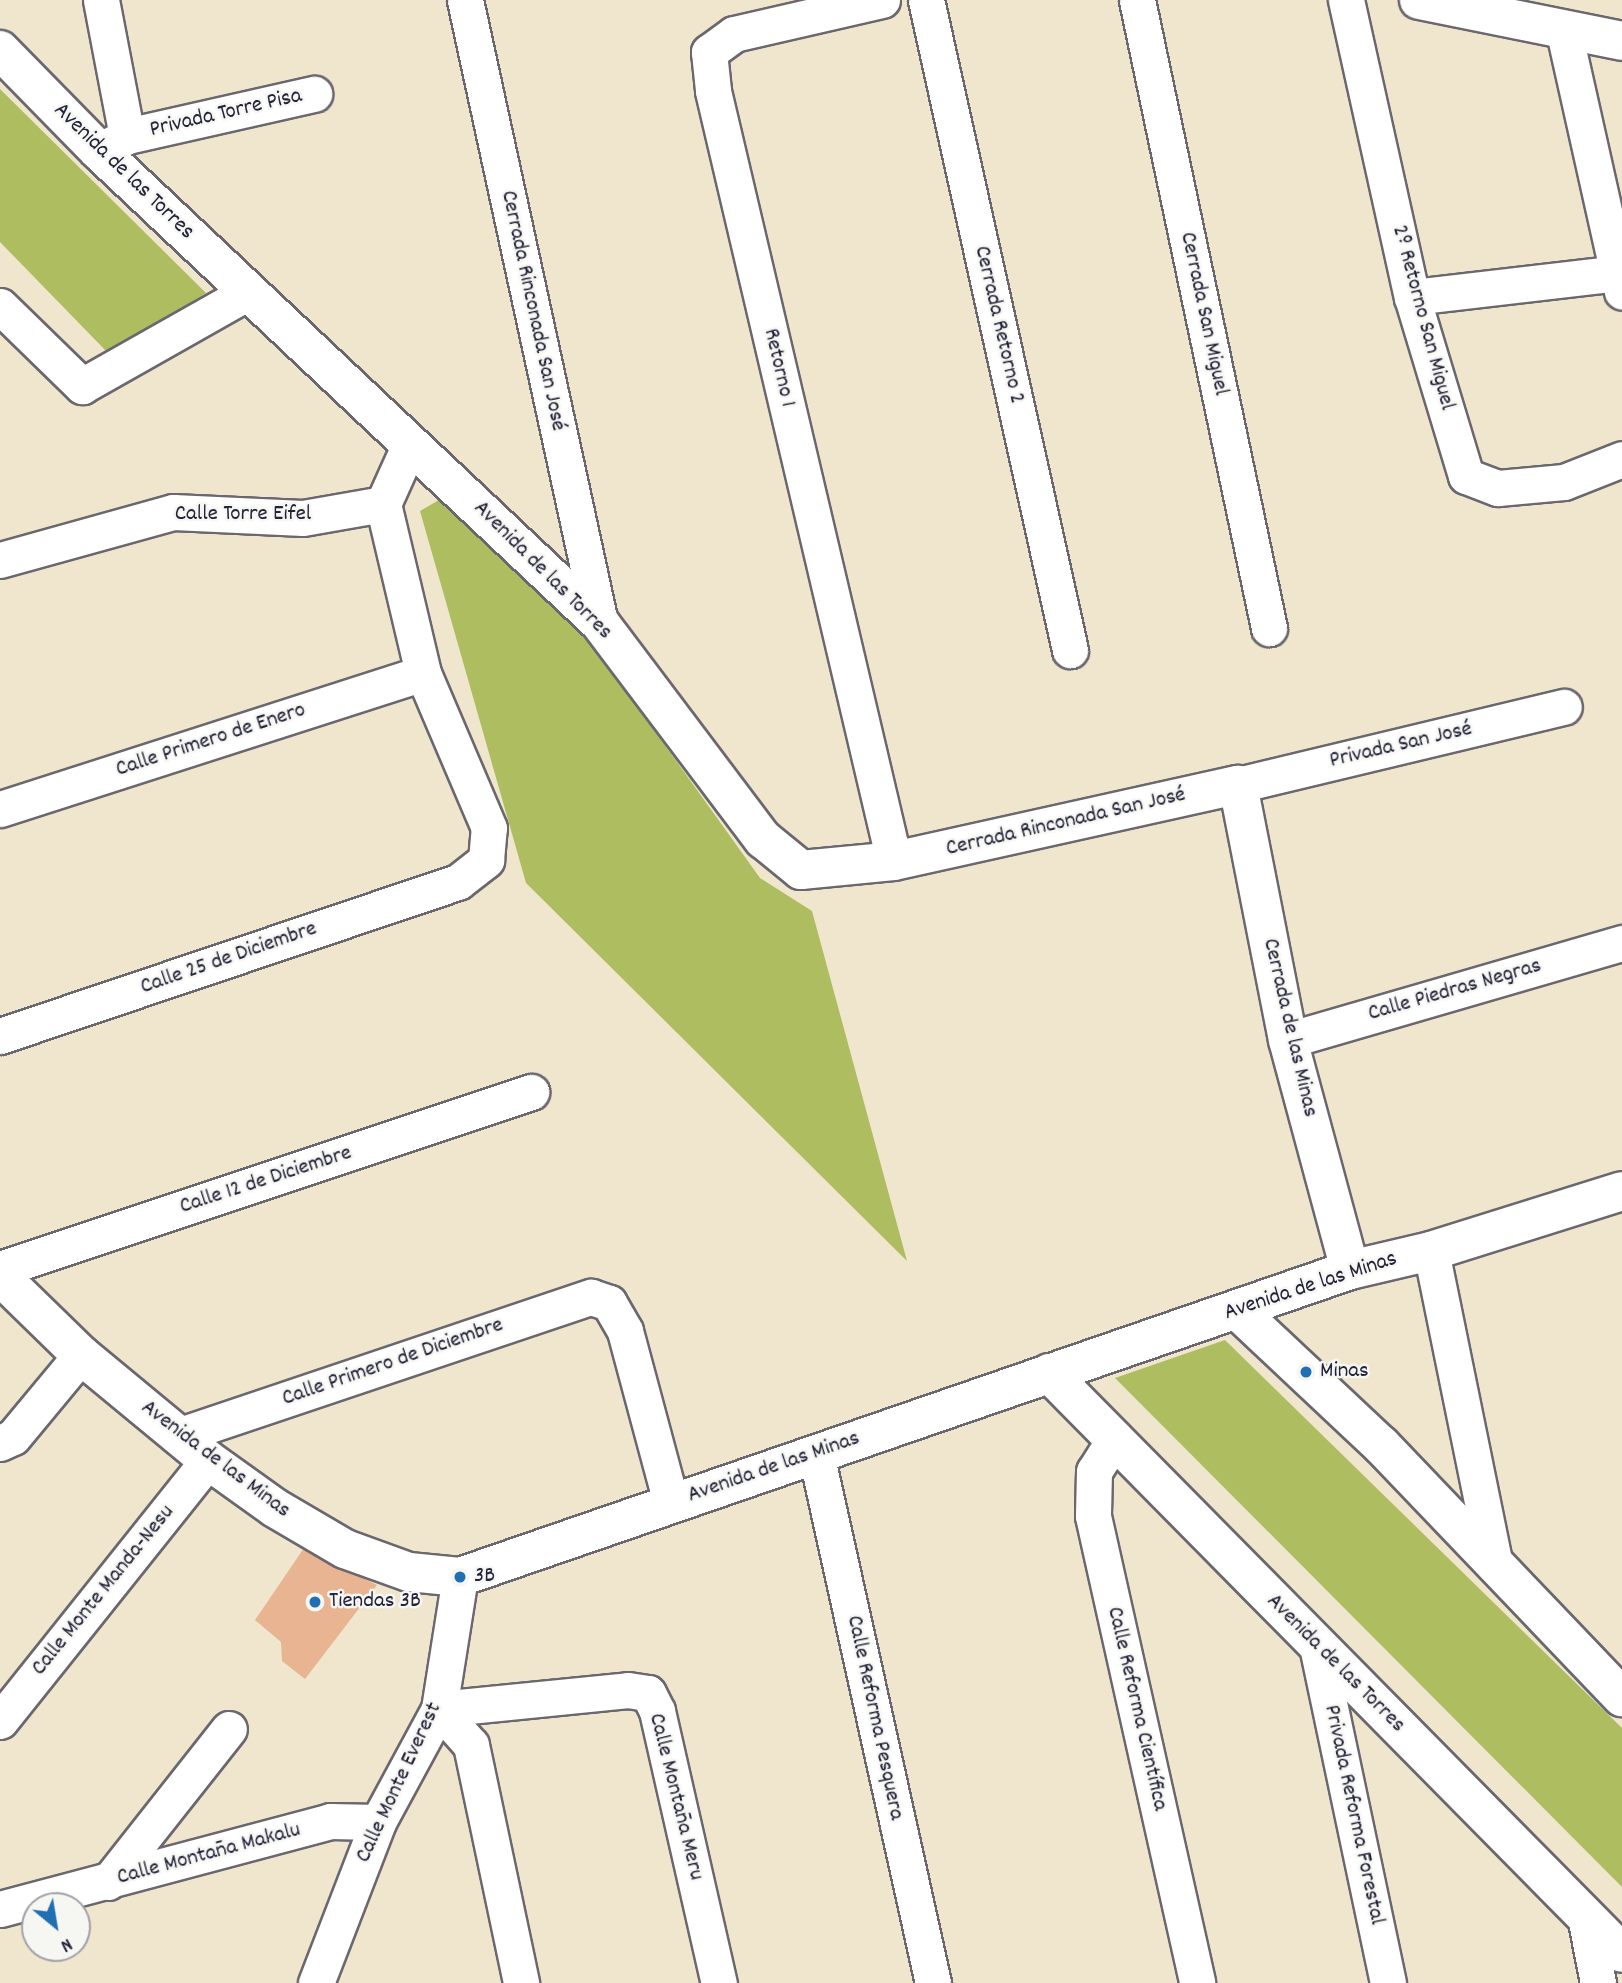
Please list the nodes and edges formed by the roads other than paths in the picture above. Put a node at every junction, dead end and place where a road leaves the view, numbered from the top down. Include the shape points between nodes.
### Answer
1 (101, 0) edge
2 (465, 0) edge
3 (882, 0) edge
4 (926, 0) edge
5 (1137, 0) edge
6 (1346, 0) edge
7 (1419, 0) edge
8 (1522, 9) edge
9 (1564, 32) junction
10 (1622, 41) edge
11 (0, 50) edge
12 (314, 94) dead end
13 (113, 144) junction
14 (1620, 283) edge
15 (248, 292) junction
16 (1412, 297) junction
17 (0, 306) edge
18 (410, 444) junction
19 (1622, 459) edge
20 (383, 505) junction
21 (0, 559) edge
22 (600, 623) junction
23 (1269, 628) dead end
24 (1070, 650) dead end
25 (423, 673) junction
26 (1564, 707) dead end
27 (1238, 785) junction
28 (0, 809) edge
29 (894, 861) junction
30 (1622, 943) edge
31 (0, 1036) edge
32 (1288, 1040) junction
33 (531, 1092) dead end
34 (1622, 1191) edge
35 (1430, 1251) junction
36 (0, 1269) edge
37 (1350, 1270) junction
38 (0, 1276) edge
39 (1237, 1310) junction
40 (80, 1355) junction
41 (1049, 1373) junction
42 (177, 1436) junction
43 (1115, 1438) junction
44 (0, 1443) edge
45 (816, 1454) junction
46 (208, 1460) junction
47 (671, 1503) junction
48 (1494, 1566) junction
49 (460, 1577) junction
50 (1317, 1646) junction
51 (1622, 1697) edge
52 (439, 1709) junction
53 (0, 1721) edge
54 (229, 1729) dead end
55 (378, 1822) junction
56 (108, 1882) junction
57 (0, 1909) edge
58 (1584, 1916) junction
59 (1622, 1953) edge
60 (316, 1983) edge
61 (521, 1983) edge
62 (719, 1983) edge
63 (933, 1983) edge
64 (1197, 1983) edge
65 (1388, 1983) edge
66 (1598, 1983) edge

1 - 13 street
2 - 22 street, Cerrada Rinconada San José
3 - 29 street, Retorno 1 via 734,34 709,52 713,91
4 - 24 street, Cerrada Retorno 2
5 - 23 street, Cerrada San Miguel
6 - 16 street, 2º Retorno San Miguel
7 - 8 street
8 - 9 street
9 - 10 street
9 - 14 street
11 - 13 street, Avenida de las Torres
12 - 13 street, Privada Torre Pisa
13 - 15 street, Avenida de las Torres
14 - 16 street
15 - 17 street via 82,387
15 - 18 street, Avenida de las Torres
16 - 19 street, 2º Retorno San Miguel via 1466,476 1498,488 1564,482
18 - 20 street
18 - 22 street, Avenida de las Torres
20 - 21 street, Calle Torre Eifel via 303,518 173,512
20 - 25 street
22 - 29 street, Avenida de las Torres via 763,839 801,870
25 - 28 street, Calle Primero de Enero
25 - 31 street, Calle 25 de Diciembre via 489,828 486,860 457,882
26 - 27 street, Privada San José
27 - 29 street, Cerrada Rinconada San José
27 - 32 street, Cerrada de las Minas
30 - 32 street, Calle Piedras Negras
32 - 37 street, Cerrada de las Minas
33 - 36 street, Calle 12 de Diciembre
34 - 35 street, Avenida de las Minas
35 - 37 street, Avenida de las Minas
35 - 48 street
37 - 39 street, Avenida de las Minas
38 - 40 street, Avenida de las Minas
39 - 41 street, Avenida de las Minas
39 - 48 street via 1381,1445
40 - 42 street, Avenida de las Minas
40 - 44 street via 13,1437
41 - 43 street, Avenida de las Torres
41 - 45 street, Avenida de las Minas
42 - 46 street, Avenida de las Minas
42 - 47 street, Calle Primero de Diciembre via 591,1297 609,1303 625,1331
43 - 50 street, Avenida de las Torres
43 - 64 street, Calle Reforma Científica via 1094,1471 1093,1516
45 - 47 street, Avenida de las Minas
45 - 63 street, Calle Reforma Pesquera
46 - 49 street, Avenida de las Minas via 275,1508 345,1549 409,1573
46 - 53 street, Calle Monte Manda-Nesu
47 - 49 street, Avenida de las Minas
48 - 51 street
49 - 52 street, Calle Monte Everest
50 - 58 street, Avenida de las Torres
50 - 65 street, Privada Reforma Forestal
52 - 55 street, Calle Monte Everest
52 - 61 street via 471,1745
52 - 62 street, Calle Montaña Meru via 628,1690 648,1693 657,1711
54 - 56 street
55 - 56 street, Calle Montaña Makalu via 330,1821
55 - 60 street, Calle Monte Everest
56 - 57 street, Calle Montaña Makalu
58 - 59 street, Avenida de las Torres
58 - 66 street

